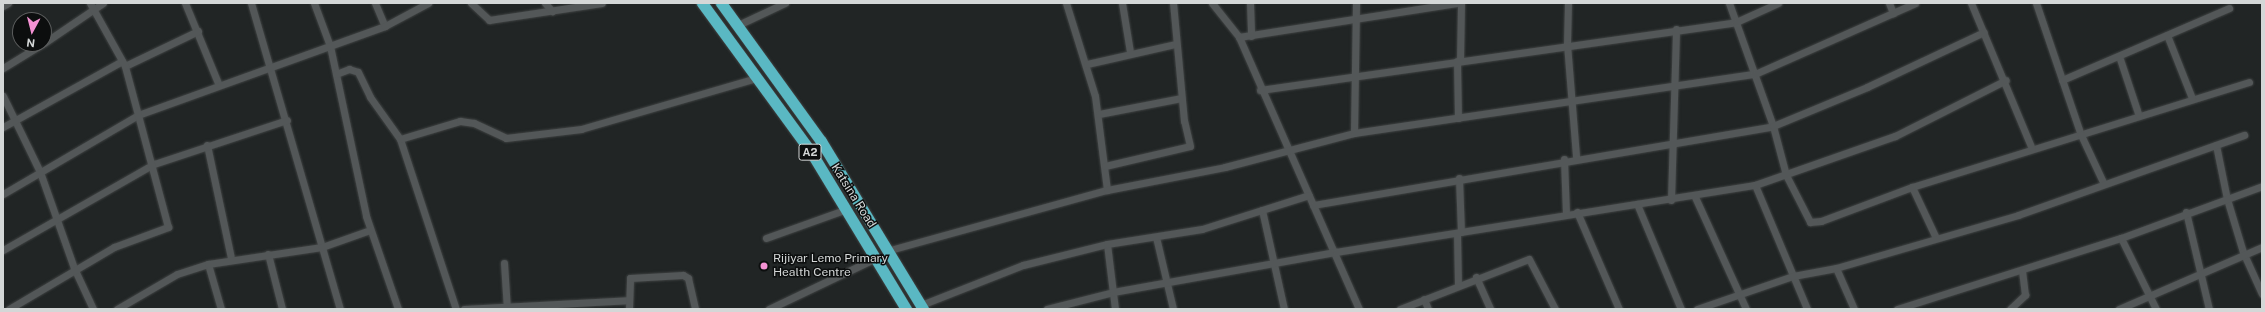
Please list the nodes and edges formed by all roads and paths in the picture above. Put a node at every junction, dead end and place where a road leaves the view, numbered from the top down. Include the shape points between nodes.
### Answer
1 (8, 3) edge
2 (103, 3) edge
3 (185, 3) edge
4 (251, 3) edge
5 (314, 3) edge
6 (376, 3) edge
7 (428, 3) edge
8 (471, 3) edge
9 (545, 3) edge
10 (602, 3) edge
11 (702, 3) edge
12 (721, 3) edge
13 (785, 3) edge
14 (1066, 3) edge
15 (1122, 3) edge
16 (1173, 3) edge
17 (1212, 3) edge
18 (1250, 3) edge
19 (1356, 3) edge
20 (1456, 3) edge
21 (1461, 3) edge
22 (1568, 3) edge
23 (1729, 3) edge
24 (1778, 3) edge
25 (1889, 3) edge
26 (1915, 3) edge
27 (1971, 3) edge
28 (2036, 3) edge
29 (3, 6) edge
30 (92, 6) edge
31 (2230, 8) dead end
32 (552, 11) junction
33 (1893, 13) junction
34 (1357, 19) junction
35 (1736, 22) junction
36 (738, 25) junction
37 (385, 26) junction
38 (1676, 29) junction
39 (198, 31) junction
40 (1984, 32) junction
41 (2167, 35) junction
42 (52, 36) edge
43 (1251, 36) junction
44 (1239, 37) junction
45 (1175, 44) junction
46 (1567, 44) junction
47 (330, 46) junction
48 (29, 52) edge
49 (1130, 52) junction
50 (2119, 56) junction
51 (1459, 61) junction
52 (123, 63) junction
53 (1087, 64) junction
54 (270, 66) junction
55 (3, 68) edge
56 (336, 74) junction
57 (1755, 74) junction
58 (1356, 76) junction
59 (757, 78) junction
60 (2006, 80) junction
61 (2062, 80) junction
62 (2249, 82) dead end
63 (218, 83) junction
64 (1676, 85) junction
65 (1260, 90) junction
66 (3, 96) edge
67 (1181, 98) junction
68 (2192, 98) junction
69 (1570, 102) junction
70 (1099, 114) junction
71 (138, 115) junction
72 (2139, 116) junction
73 (1458, 118) junction
74 (288, 120) junction
75 (14, 121) junction
76 (1773, 126) junction
77 (3, 127) edge
78 (1354, 133) junction
79 (2082, 135) junction
80 (2244, 135) dead end
81 (400, 140) junction
82 (1671, 143) junction
83 (207, 145) junction
84 (2216, 146) junction
85 (2032, 149) junction
86 (1290, 151) junction
87 (1576, 157) junction
88 (1564, 159) junction
89 (154, 164) junction
90 (1105, 166) junction
91 (40, 172) junction
92 (1786, 175) junction
93 (1459, 178) junction
94 (2104, 184) junction
95 (1755, 185) junction
96 (1912, 186) junction
97 (2262, 186) edge
98 (1107, 190) junction
99 (3, 194) edge
100 (1309, 195) junction
101 (1695, 197) junction
102 (2227, 199) junction
103 (1671, 200) junction
104 (1637, 204) junction
105 (1313, 205) junction
106 (847, 209) junction
107 (1262, 210) junction
108 (1577, 212) junction
109 (2186, 212) junction
110 (1566, 213) junction
111 (58, 221) junction
112 (370, 230) junction
113 (1459, 232) junction
114 (1156, 237) junction
115 (766, 238) dead end
116 (1936, 238) junction
117 (2122, 238) junction
118 (1107, 244) junction
119 (322, 247) junction
120 (2262, 247) edge
121 (3, 250) edge
122 (890, 250) junction
123 (1336, 252) junction
124 (2243, 252) junction
125 (268, 254) junction
126 (231, 258) junction
127 (876, 258) junction
128 (504, 263) dead end
129 (208, 264) junction
130 (1274, 264) junction
131 (74, 268) junction
132 (1836, 268) junction
133 (2022, 271) junction
134 (2201, 271) junction
135 (1793, 276) junction
136 (1476, 277) junction
137 (1166, 284) junction
138 (1458, 284) junction
139 (1114, 292) junction
140 (2149, 294) junction
141 (2262, 294) edge
142 (1740, 295) junction
143 (1424, 299) junction
144 (628, 300) junction
145 (507, 307) edge
146 (922, 307) edge
147 (9, 309) edge
148 (93, 309) edge
149 (117, 309) edge
150 (221, 309) edge
151 (282, 309) edge
152 (340, 309) edge
153 (398, 309) edge
154 (456, 309) edge
155 (464, 309) edge
156 (629, 309) edge
157 (695, 309) edge
158 (769, 309) edge
159 (906, 309) edge
160 (1047, 309) edge
161 (1115, 309) edge
162 (1173, 309) edge
163 (1284, 309) edge
164 (1359, 309) edge
165 (1400, 309) edge
166 (1428, 309) edge
167 (1490, 309) edge
168 (1555, 309) edge
169 (1619, 309) edge
170 (1681, 309) edge
171 (1697, 309) edge
172 (1746, 309) edge
173 (1807, 309) edge
174 (1854, 309) edge
175 (1897, 309) edge
176 (2010, 309) edge
177 (2119, 309) edge
178 (2156, 309) edge
179 (2209, 309) edge

1 - 29 street
2 - 30 street
3 - 39 street
4 - 54 street
5 - 47 street
6 - 37 street
7 - 37 street
8 - 32 street via 488,20
9 - 32 street
10 - 32 street
11 - 59 highway, Katsina Road / A2
12 - 36 highway, Katsina Road / A2
13 - 36 street
14 - 53 street via 1077,44
15 - 49 street
16 - 45 street
17 - 44 street
18 - 43 street
19 - 34 street
20 - 34 street
21 - 51 street
22 - 46 street
23 - 35 street
24 - 35 street
25 - 33 street
26 - 33 street
27 - 40 street
28 - 61 street
30 - 42 street
30 - 52 street
31 - 41 street
33 - 57 street
34 - 43 street
34 - 58 street
35 - 38 street
35 - 57 street
36 - 122 highway, Katsina Road / A2 via 821,141
37 - 47 street
38 - 46 street
38 - 64 street
39 - 52 street
39 - 63 street
40 - 60 street
40 - 76 street via 1867,87
41 - 50 street
41 - 68 street
43 - 44 street
44 - 65 street
45 - 49 street
45 - 67 street
46 - 51 street
46 - 69 street
47 - 54 street
47 - 56 street
48 - 55 street
49 - 53 street
50 - 61 street
50 - 72 street
51 - 58 street
51 - 73 street
52 - 71 street
52 - 75 street
53 - 70 street
54 - 63 street
54 - 74 street
56 - 81 street via 349,69 358,72 370,97
56 - 112 street
57 - 64 street
57 - 76 street
58 - 65 street
58 - 78 street
59 - 81 street via 581,129 506,138 474,123 460,121
59 - 106 highway, Katsina Road / A2
60 - 85 street
60 - 92 street via 1895,136
61 - 79 street
62 - 68 street
63 - 71 street
64 - 69 street
64 - 82 street
65 - 86 street
66 - 75 street
67 - 70 street
67 - 90 street via 1188,148
68 - 72 street
69 - 73 street
69 - 87 street
70 - 90 street
71 - 89 street
71 - 91 street
72 - 79 street
73 - 78 street
74 - 83 street
74 - 119 street
75 - 77 street
75 - 91 street
76 - 82 street
76 - 92 street
78 - 86 street
79 - 85 street
79 - 94 street
80 - 84 street
81 - 154 street
82 - 87 street
82 - 103 street
83 - 89 street
83 - 126 street
84 - 94 street
84 - 102 street
85 - 96 street
86 - 98 street
86 - 100 street
87 - 88 street
88 - 93 street
88 - 110 street
89 - 111 street
89 - 131 street via 168,227 114,247
90 - 98 street
91 - 99 street
91 - 111 street
92 - 95 street
92 - 96 street via 1806,220 1815,223
93 - 105 street
93 - 113 street
94 - 116 street via 2018,215
95 - 101 street
95 - 135 street
96 - 116 street
97 - 102 street
98 - 122 street
100 - 105 street
100 - 107 street
101 - 103 street
101 - 142 street
102 - 109 street
102 - 124 street
103 - 104 street
104 - 108 street
104 - 170 street
105 - 123 street
106 - 115 street
106 - 127 highway, Katsina Road / A2
107 - 114 street via 1202,229
107 - 130 street
108 - 110 street
108 - 169 street
109 - 117 street
109 - 134 street
110 - 113 street
111 - 121 street via 35,229
111 - 131 street
112 - 119 street
112 - 153 street
113 - 123 street
113 - 138 street
114 - 118 street
114 - 137 street
116 - 132 street
117 - 133 street
117 - 140 street
118 - 139 street
118 - 146 street via 1023,265
119 - 125 street
119 - 152 street
120 - 124 street
122 - 146 highway, Katsina Road / A2
123 - 130 street
123 - 164 street
124 - 134 street
124 - 141 street
125 - 126 street
125 - 151 street
126 - 129 street
127 - 158 street
127 - 159 highway, Katsina Road / A2
128 - 145 street
129 - 149 street via 177,274
129 - 150 street
130 - 137 street
130 - 163 street
131 - 147 street
131 - 148 street
132 - 135 street
132 - 174 street
133 - 175 street
133 - 176 street via 2025,294
134 - 140 street
134 - 179 street
135 - 142 street
135 - 173 street
136 - 138 street
136 - 167 street
136 - 168 street via 1529,259
137 - 139 street
137 - 162 street
138 - 143 street
139 - 160 street
139 - 161 street
140 - 177 street
140 - 178 street
142 - 171 street
142 - 172 street
143 - 165 street
143 - 166 street
144 - 145 street
144 - 156 street
144 - 157 street via 628,280 633,277 683,275 688,278
145 - 155 street

